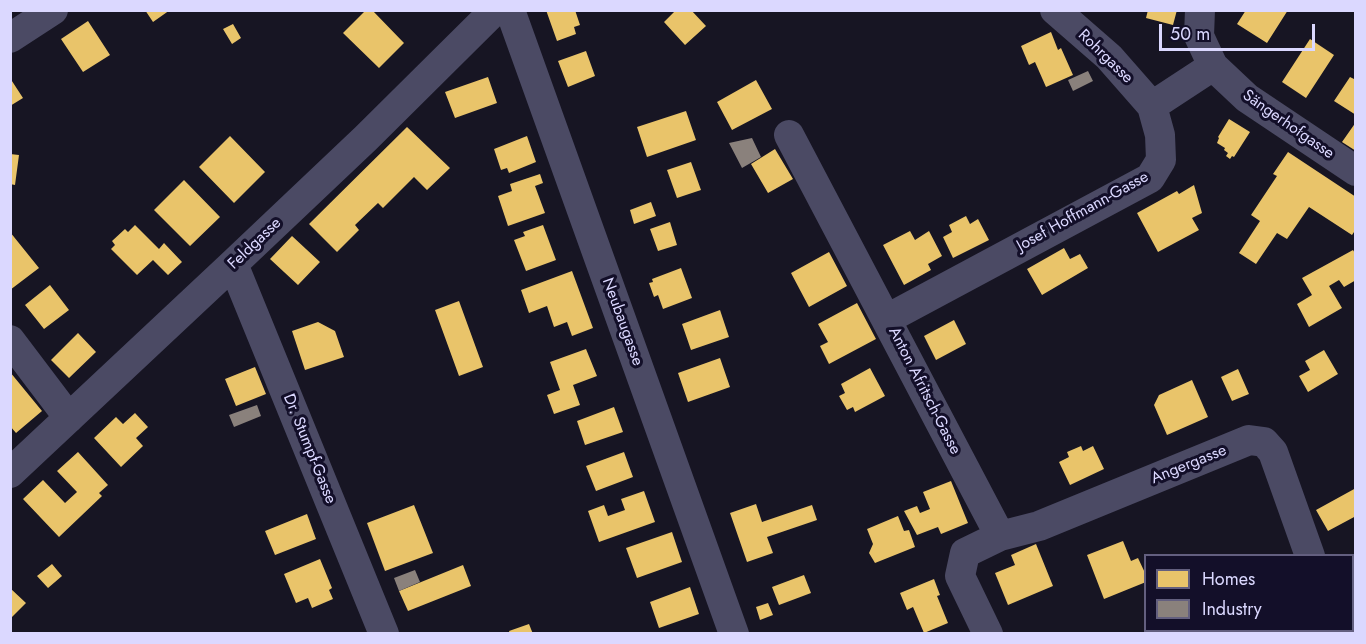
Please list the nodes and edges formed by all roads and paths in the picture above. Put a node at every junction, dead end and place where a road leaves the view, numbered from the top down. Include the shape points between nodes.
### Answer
1 (52, 10) edge
2 (495, 10) edge
3 (510, 10) edge
4 (1055, 10) edge
5 (1200, 10) edge
6 (10, 38) edge
7 (1213, 66) junction
8 (1152, 106) junction
9 (789, 135) dead end
10 (1356, 171) edge
11 (233, 264) junction
12 (887, 319) junction
13 (10, 340) edge
14 (69, 418) junction
15 (10, 473) edge
16 (1000, 536) junction
17 (1310, 554) edge
18 (728, 632) edge
19 (384, 633) edge
20 (988, 633) edge

1 - 6 street
2 - 11 street, Feldgasse
3 - 18 street, Neubaugasse
4 - 8 street, Rohrgasse via 1109,57
5 - 7 street, Sängerhofgasse via 1199,36
7 - 8 street
7 - 10 street, Sängerhofgasse via 1246,98
8 - 12 street, Josef Hoffmann-Gasse via 1160,135 1161,160 1150,178
9 - 12 street, Anton Afritsch-Gasse
11 - 14 street, Feldgasse
11 - 19 street, Dr. Stumpf-Gasse
12 - 16 street, Anton Afritsch-Gasse
13 - 14 street
14 - 15 street, Feldgasse
16 - 17 street, Angergasse via 1039,526 1249,440 1264,442 1273,452
16 - 20 street via 966,553 960,576

